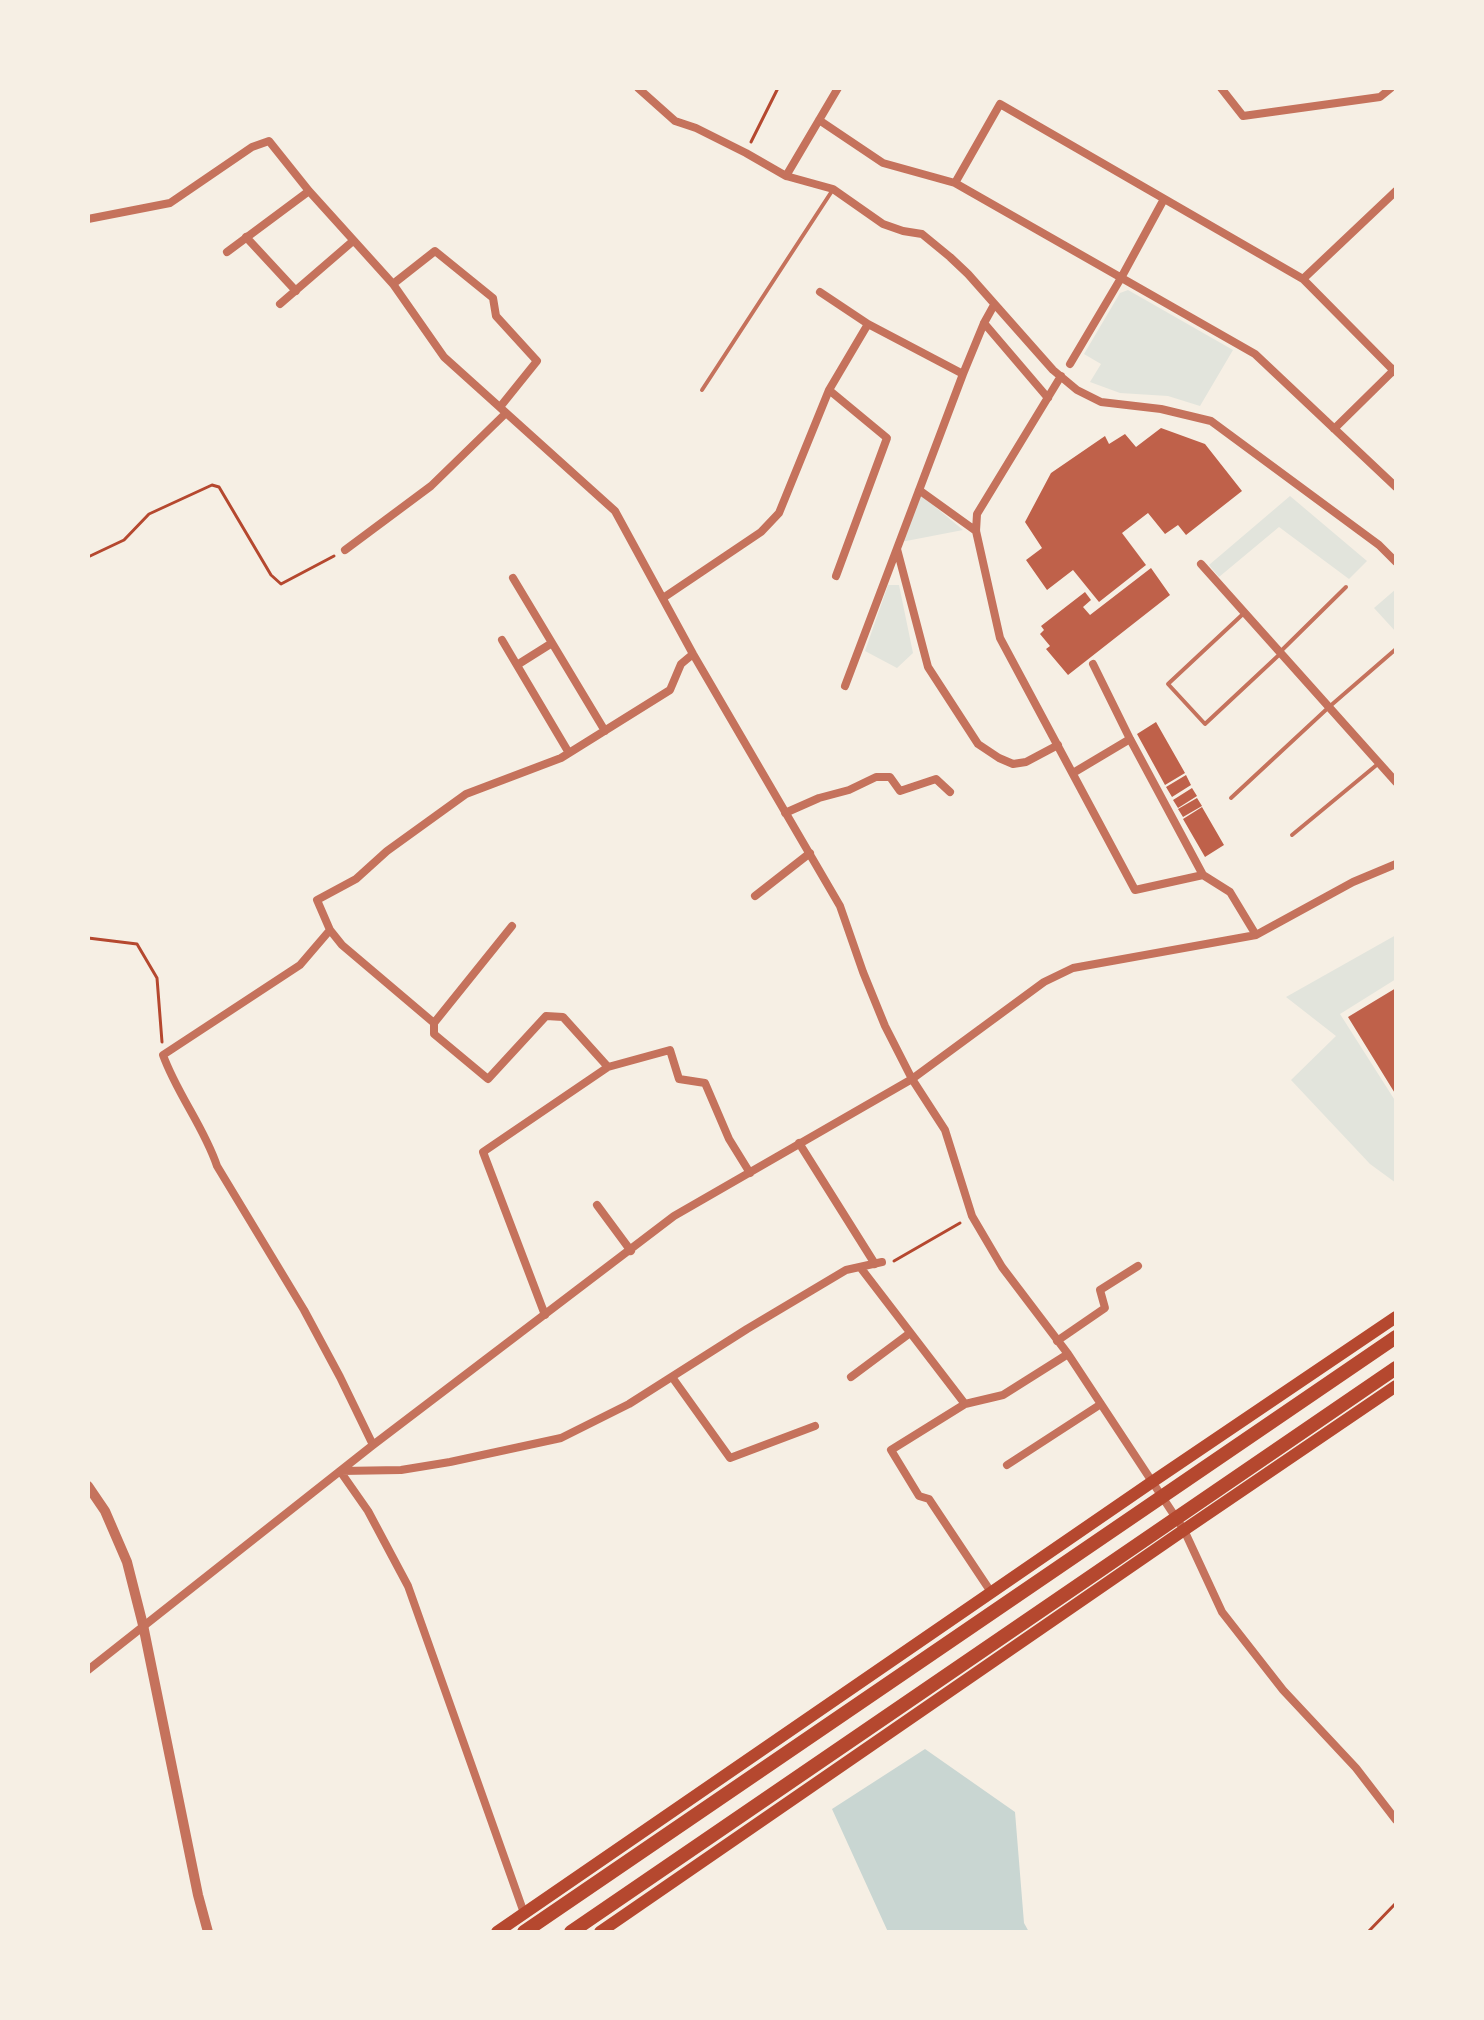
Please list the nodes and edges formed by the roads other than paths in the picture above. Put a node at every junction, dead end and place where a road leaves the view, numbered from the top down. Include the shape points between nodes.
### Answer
1 (638, 88) edge
2 (838, 88) edge
3 (1221, 88) edge
4 (1373, 88) edge
5 (1391, 88) edge
6 (1380, 97) junction
7 (819, 120) junction
8 (786, 176) junction
9 (955, 183) junction
10 (833, 189) junction
11 (309, 191) junction
12 (1396, 191) edge
13 (1164, 199) junction
14 (88, 219) edge
15 (246, 237) junction
16 (353, 241) junction
17 (227, 252) dead end
18 (1121, 278) junction
19 (1303, 279) junction
20 (393, 284) junction
21 (296, 291) junction
22 (820, 292) dead end
23 (280, 304) dead end
24 (994, 305) junction
25 (984, 323) junction
26 (868, 324) junction
27 (1070, 364) dead end
28 (1395, 371) edge
29 (963, 374) junction
30 (1061, 376) junction
31 (702, 390) dead end
32 (829, 390) junction
33 (1048, 398) junction
34 (503, 410) junction
35 (1334, 429) junction
36 (1396, 487) edge
37 (919, 490) junction
38 (976, 531) junction
39 (897, 548) junction
40 (345, 550) road end
41 (1396, 562) edge
42 (1201, 564) dead end
43 (836, 576) dead end
44 (513, 578) dead end
45 (1346, 587) dead end
46 (663, 598) junction
47 (1244, 612) junction
48 (502, 640) dead end
49 (552, 643) junction
50 (1396, 649) edge
51 (1280, 652) junction
52 (693, 654) junction
53 (1093, 664) dead end
54 (517, 665) junction
55 (845, 686) dead end
56 (1329, 707) junction
57 (605, 731) junction
58 (1130, 739) junction
59 (1058, 745) junction
60 (569, 753) junction
61 (1379, 763) junction
62 (1073, 773) junction
63 (1396, 782) edge
64 (950, 792) dead end
65 (1231, 798) dead end
66 (785, 813) junction
67 (1292, 835) dead end
68 (810, 853) junction
69 (1396, 864) edge
70 (1203, 875) junction
71 (755, 896) dead end
72 (512, 926) dead end
73 (330, 930) junction
74 (1256, 935) junction
75 (434, 1023) junction
76 (608, 1067) junction
77 (912, 1079) junction
78 (799, 1143) junction
79 (750, 1173) junction
80 (597, 1205) dead end
81 (631, 1251) junction
82 (1138, 1266) dead end
83 (860, 1267) junction
84 (545, 1315) junction
85 (1396, 1317) edge
86 (910, 1333) junction
87 (1396, 1337) edge
88 (1057, 1341) junction
89 (1068, 1354) junction
90 (1396, 1368) edge
91 (672, 1377) junction
92 (851, 1377) dead end
93 (1396, 1386) edge
94 (965, 1404) junction
95 (1101, 1404) junction
96 (815, 1426) dead end
97 (373, 1445) junction
98 (1007, 1465) dead end
99 (340, 1471) junction
100 (1152, 1482) junction
101 (88, 1486) edge
102 (1184, 1530) junction
103 (991, 1592) junction
104 (143, 1625) junction
105 (88, 1670) edge
106 (1396, 1820) edge
107 (524, 1913) junction
108 (208, 1932) edge
109 (497, 1932) edge
110 (524, 1932) edge
111 (571, 1932) edge
112 (600, 1932) edge

1 - 8 street via 675,121
2 - 7 street
3 - 6 street via 1243,116
4 - 6 street
5 - 6 street
7 - 8 street
7 - 9 street via 883,163
8 - 10 street
9 - 13 street via 1000,104
9 - 18 street
10 - 24 street via 883,224 922,234
10 - 31 lane
11 - 14 street via 269,141 170,203
11 - 15 street
11 - 16 street
12 - 19 street
13 - 18 street
13 - 19 street
15 - 17 street
15 - 21 street
16 - 20 street
16 - 21 street
18 - 27 street
18 - 35 street via 1255,354
19 - 28 street
20 - 34 street via 444,357
20 - 34 street via 435,251 493,298 496,316 537,361
21 - 23 street
22 - 26 street
24 - 25 street
24 - 30 street
25 - 29 street
25 - 33 street
26 - 29 street
26 - 32 street
28 - 35 street
29 - 37 street
30 - 33 street
30 - 41 street via 1101,402 1211,421
32 - 43 street via 887,438
32 - 46 street via 779,513 761,532
33 - 38 street via 977,514
34 - 40 street via 431,486
34 - 46 street via 615,511
35 - 36 street
37 - 38 street
37 - 39 street
38 - 59 street via 1000,638
39 - 55 street
39 - 59 street via 928,667 978,744 1013,764
42 - 47 street
44 - 49 street
45 - 51 lane
46 - 52 street
47 - 51 street
47 - 51 lane via 1168,684 1205,724
48 - 54 street
49 - 54 street
49 - 57 street
50 - 56 lane
51 - 56 street
52 - 57 street via 681,664 670,690
52 - 66 street
53 - 58 street
54 - 60 street
56 - 61 street
56 - 65 lane
57 - 60 street
58 - 62 street
58 - 70 street
59 - 62 street
60 - 73 street via 466,794 356,879 317,900
61 - 63 street
61 - 67 lane
62 - 70 street via 1135,890
64 - 66 street via 936,779 900,791 890,777 876,777
66 - 68 street
68 - 71 street
68 - 77 street via 840,906 885,1026
69 - 74 street
70 - 74 street via 1230,892
72 - 75 street
73 - 75 street
73 - 97 street via 300,965 163,1055 217,1166 304,1310
74 - 77 street via 1073,968 1044,982
75 - 76 street via 434,1034 488,1079 546,1016 563,1017
76 - 79 street via 670,1050 679,1079 705,1083
76 - 84 street via 483,1152
77 - 78 street
77 - 88 street via 945,1130 972,1216
78 - 79 street
78 - 83 street via 878,1263
79 - 81 street via 674,1216
80 - 81 street
81 - 84 street
82 - 88 street via 1100,1290 1105,1308
83 - 86 street
83 - 91 street via 846,1270
84 - 97 street
85 - 100 main road
86 - 92 street
86 - 94 street
87 - 110 highway
88 - 89 street
89 - 94 street via 1003,1395
89 - 95 street
90 - 111 highway
91 - 96 street via 730,1458
91 - 99 street via 561,1438 413,1468
93 - 102 main road
94 - 103 street via 891,1450
95 - 98 street
95 - 100 street
97 - 99 street
99 - 104 street
99 - 107 street via 408,1586
100 - 102 street
100 - 103 main road
101 - 104 street via 127,1562
102 - 106 street via 1222,1612
102 - 112 main road
103 - 107 main road
104 - 105 street
104 - 108 street
107 - 109 main road

